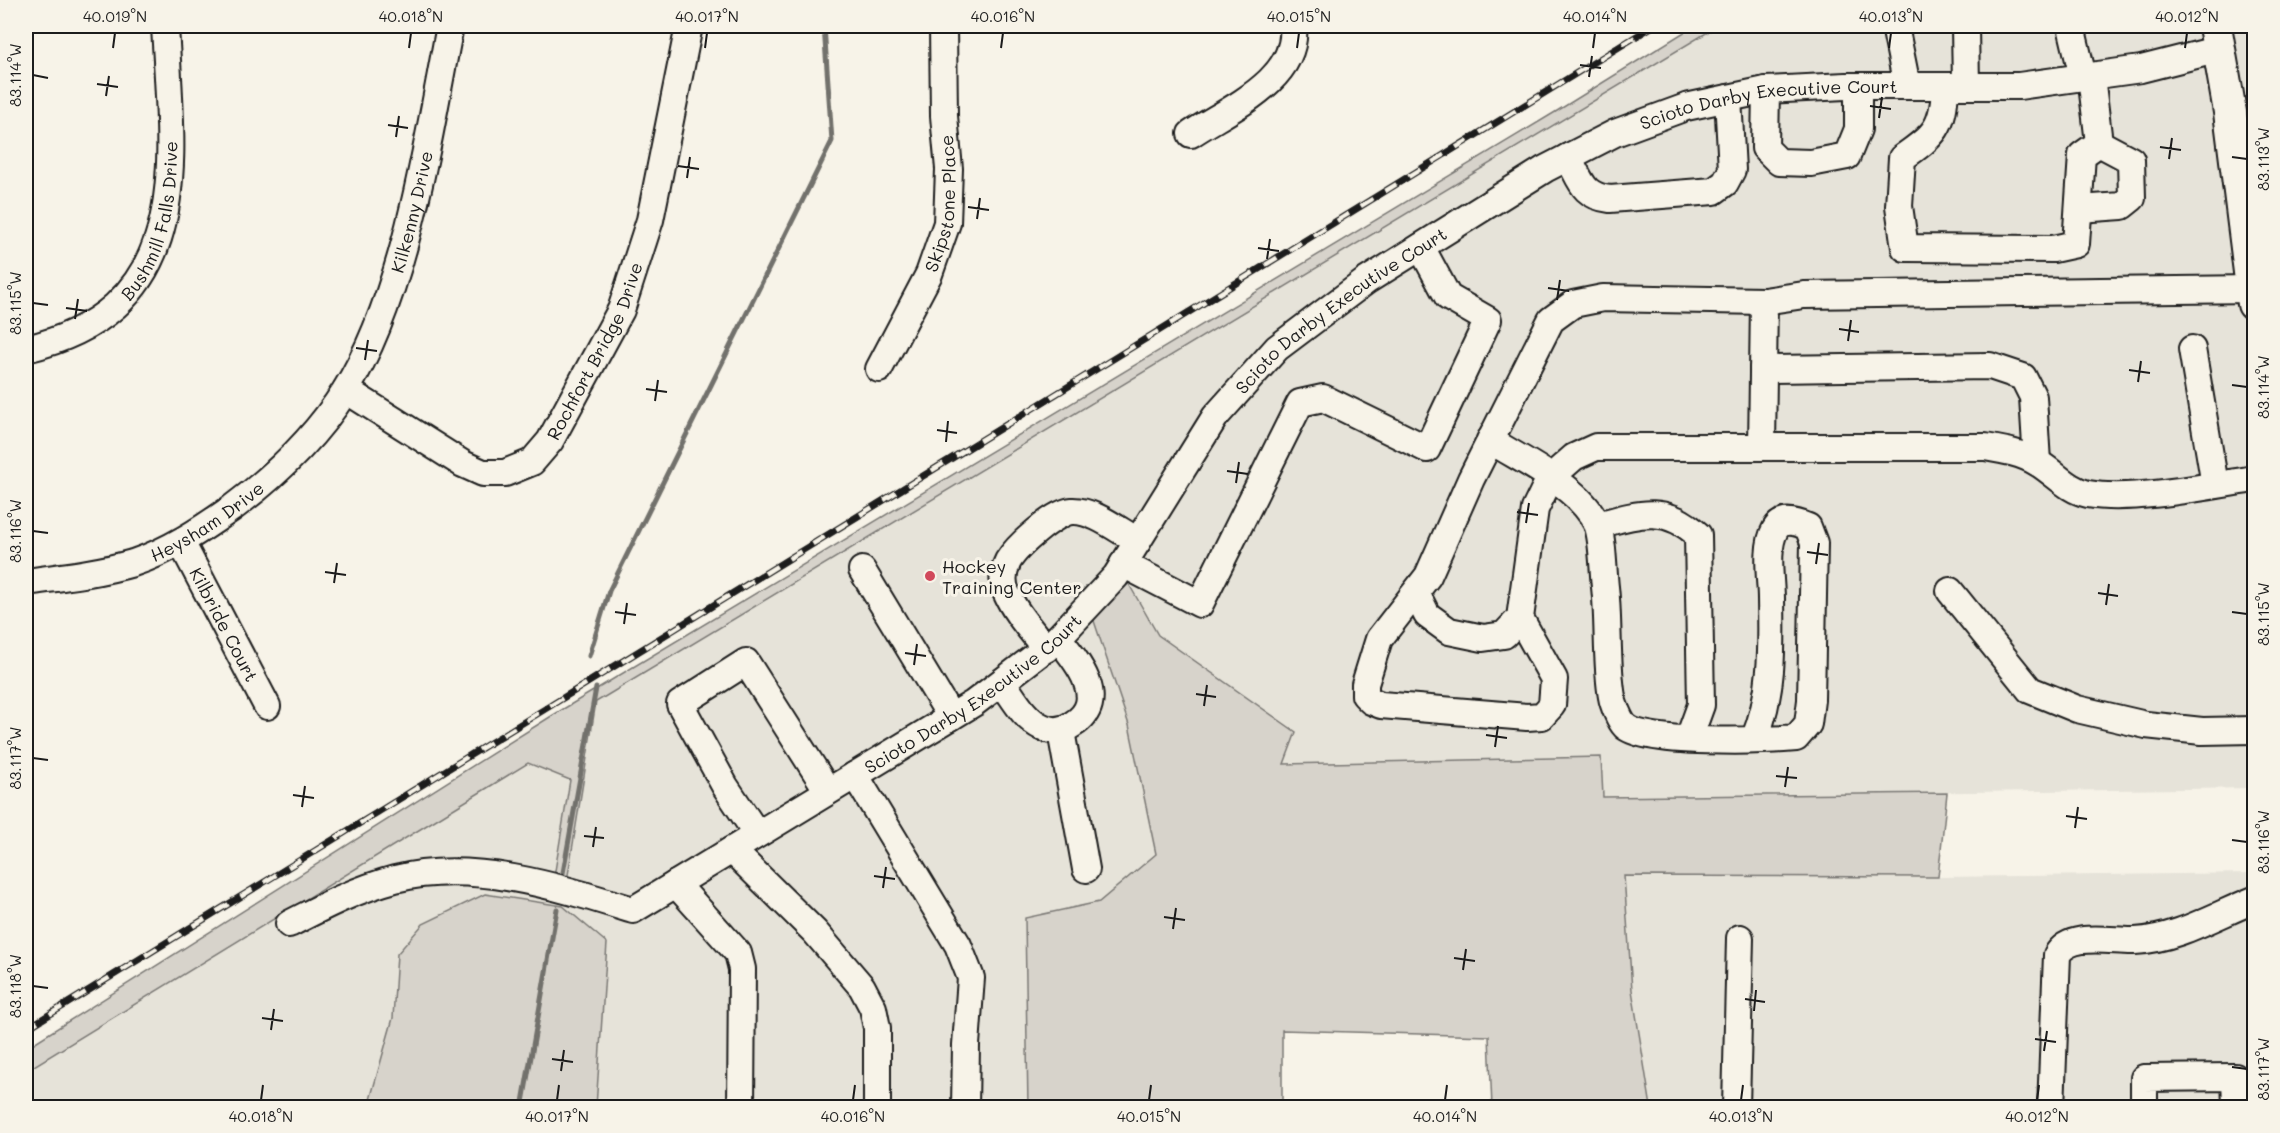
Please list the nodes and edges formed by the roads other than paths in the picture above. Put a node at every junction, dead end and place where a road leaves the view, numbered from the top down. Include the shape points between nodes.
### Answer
1 (165, 26) edge
2 (450, 26) edge
3 (690, 26) edge
4 (943, 26) edge
5 (1293, 26) edge
6 (1895, 26) edge
7 (1965, 26) edge
8 (2071, 26) edge
9 (2217, 37) edge
10 (2087, 76) junction
11 (1858, 86) junction
12 (1907, 86) junction
13 (1956, 86) junction
14 (1766, 90) junction
15 (1728, 98) junction
16 (1191, 134) dead end
17 (2099, 143) junction
18 (1568, 157) junction
19 (2246, 170) edge
20 (2079, 209) junction
21 (1421, 247) junction
22 (2254, 297) edge
23 (1764, 301) junction
24 (26, 349) edge
25 (2192, 349) dead end
26 (879, 369) dead end
27 (1763, 369) junction
28 (345, 390) junction
29 (1490, 440) junction
30 (1762, 447) junction
31 (2037, 462) junction
32 (1550, 478) junction
33 (2254, 479) edge
34 (2215, 485) junction
35 (1598, 525) junction
36 (1138, 541) junction
37 (181, 542) junction
38 (1123, 564) junction
39 (862, 570) dead end
40 (26, 582) edge
41 (1950, 591) dead end
42 (1416, 593) junction
43 (1521, 618) junction
44 (1052, 643) junction
45 (1002, 682) junction
46 (267, 706) dead end
47 (951, 717) junction
48 (2254, 730) edge
49 (1061, 731) junction
50 (1689, 738) junction
51 (1754, 740) junction
52 (855, 775) junction
53 (828, 791) junction
54 (757, 834) junction
55 (732, 850) junction
56 (1086, 869) dead end
57 (676, 884) junction
58 (2254, 900) edge
59 (290, 924) dead end
60 (1740, 938) dead end
61 (741, 1107) edge
62 (877, 1107) edge
63 (965, 1107) edge
64 (1737, 1107) edge
65 (2051, 1107) edge
66 (2144, 1107) edge
67 (2236, 1107) edge

1 - 24 street, Bushmill Falls Drive via 172,156 169,199 159,242 144,271 105,313 54,343
2 - 28 street, Kilkenny Drive via 398,266
3 - 28 street, Rochfort Bridge Drive via 650,220 621,310 550,441 532,462 505,473 483,473
4 - 26 street, Skipstone Place via 949,168 947,223 928,274
5 - 16 street via 1285,62 1274,77
6 - 12 street
7 - 13 street
8 - 10 street
9 - 10 street, Scioto Darby Executive Court via 2141,69
9 - 19 main road
10 - 13 street, Scioto Darby Executive Court via 2019,86
10 - 17 street
11 - 12 street, Scioto Darby Executive Court
11 - 14 street, Scioto Darby Executive Court
11 - 14 street via 1858,129 1847,156 1811,163 1779,162 1765,148
12 - 13 street, Scioto Darby Executive Court
13 - 20 street via 1929,138 1902,158 1899,206 1905,248 2053,249 2076,244
14 - 15 street, Scioto Darby Executive Court
15 - 18 street, Scioto Darby Executive Court via 1686,107
15 - 18 street via 1732,170 1725,183 1714,191 1595,197 1586,192
17 - 20 street via 2082,155
17 - 20 street via 2131,160 2132,198 2122,206
18 - 21 street, Scioto Darby Executive Court
19 - 22 main road
21 - 36 street, Scioto Darby Executive Court via 1277,348 1215,417
21 - 38 street via 1448,297 1488,320 1427,449 1323,399 1300,403 1200,604
22 - 23 street via 1804,295
23 - 27 street
23 - 29 street via 1603,298 1573,304 1551,320
25 - 34 street
27 - 30 street
27 - 31 street via 1990,366 2023,377 2033,397
28 - 37 street, Heysham Drive via 293,456 250,494
29 - 32 street
29 - 42 street via 1428,576
30 - 31 street via 1985,447 2011,451
30 - 32 street via 1596,447 1574,457
31 - 34 street via 2065,484 2088,494 2122,495
32 - 35 street via 1585,504
32 - 43 street via 1535,509
33 - 34 street
35 - 50 street via 1612,698 1624,726 1642,735
35 - 50 street via 1629,516 1660,514 1682,520 1698,535 1701,705
36 - 38 street, Scioto Darby Executive Court
36 - 44 street via 1084,512 1071,511 1060,514 1023,543 1008,561 1003,576 1006,592
37 - 40 street, Heysham Drive via 104,570
37 - 46 street, Kilbride Court
38 - 44 street, Scioto Darby Executive Court
39 - 47 street
41 - 48 street via 2030,690 2077,709 2146,725 2202,731
42 - 43 street via 1427,615 1449,631 1483,638 1504,635
42 - 43 street via 1379,639 1365,695 1381,705 1542,716 1552,705 1554,679
44 - 45 street, Scioto Darby Executive Court
44 - 49 street via 1083,668 1089,687 1087,711
45 - 47 street, Scioto Darby Executive Court
45 - 49 street via 1029,718 1043,728
47 - 52 street, Scioto Darby Executive Court
49 - 56 street
50 - 51 street
51 - 51 street via 1769,695 1770,549 1775,530 1783,523 1796,521 1808,527 1814,543 1808,724 1796,738
52 - 53 street, Scioto Darby Executive Court
52 - 63 street via 958,945 971,978
53 - 54 street, Scioto Darby Executive Court
53 - 54 street via 746,662 680,704 725,786
54 - 55 street, Scioto Darby Executive Court
55 - 57 street, Scioto Darby Executive Court
55 - 62 street via 814,932 862,987 873,1008 877,1028
57 - 59 street, Scioto Darby Executive Court via 633,910 508,877 448,873 396,879 341,897
57 - 61 street via 738,953 742,969
58 - 65 street via 2152,939 2087,940 2068,942 2061,947 2057,955
60 - 64 street
66 - 67 street via 2144,1078 2235,1077

